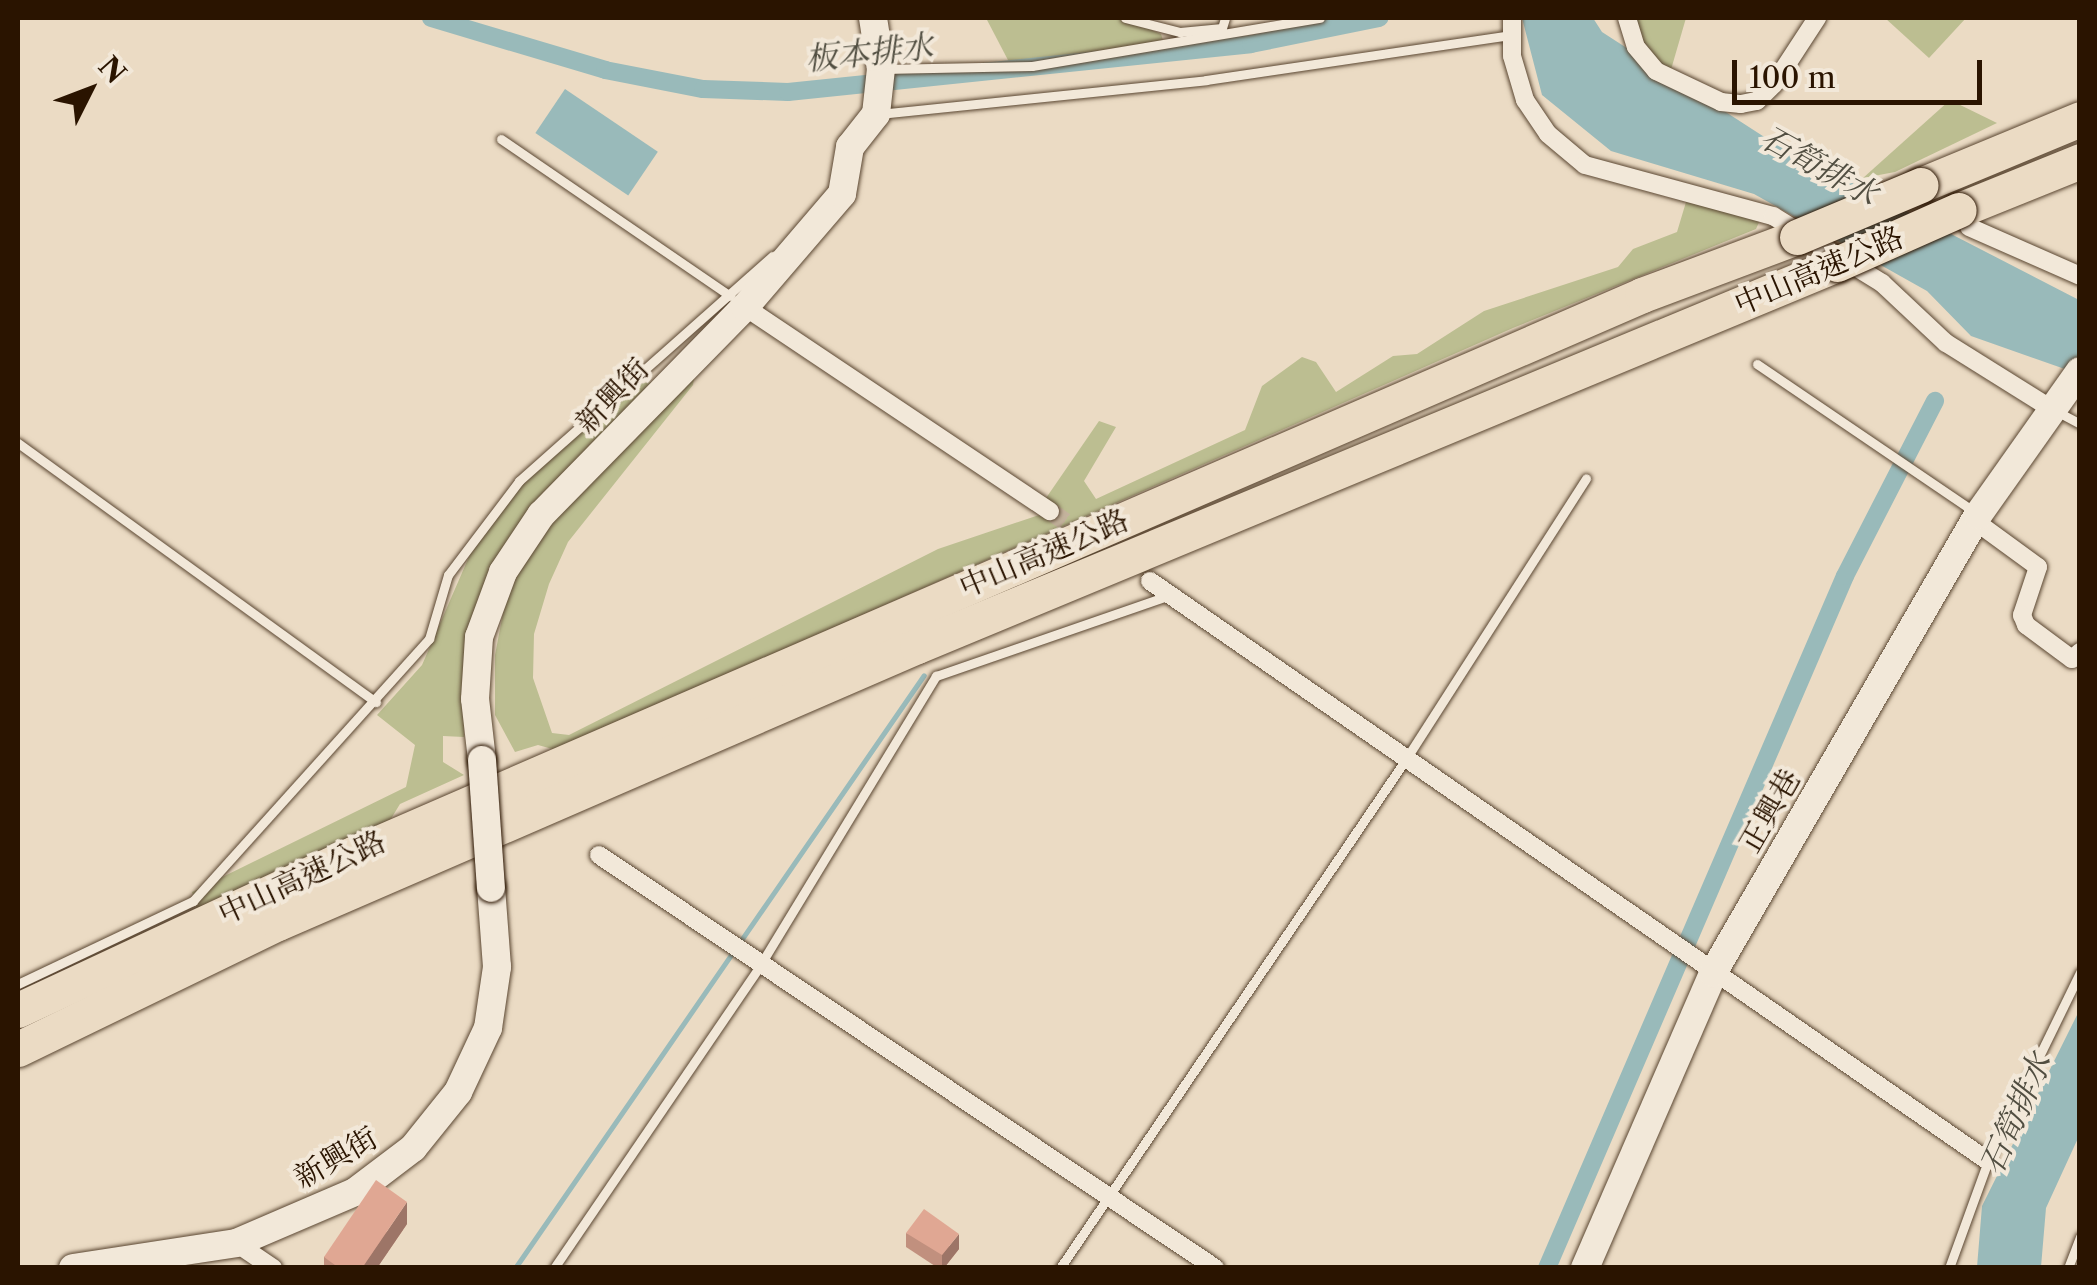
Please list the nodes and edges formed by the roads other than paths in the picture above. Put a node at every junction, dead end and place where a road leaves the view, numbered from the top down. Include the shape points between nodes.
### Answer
1 (873, 18) edge
2 (1125, 18) edge
3 (1225, 18) edge
4 (1320, 18) edge
5 (1626, 18) edge
6 (1817, 18) edge
7 (1512, 26) edge
8 (1180, 32) junction
9 (1176, 44) junction
10 (881, 70) junction
11 (876, 113) junction
12 (2080, 119) edge
13 (501, 140) dead end
14 (2080, 161) edge
15 (1964, 219) junction
16 (2080, 276) edge
17 (737, 301) junction
18 (1757, 364) dead end
19 (2080, 370) edge
20 (2067, 418) edge
21 (18, 442) edge
22 (1586, 478) dead end
23 (1050, 512) tunnel mouth
24 (1977, 518) junction
25 (1150, 580) dead end
26 (1170, 595) junction
27 (2080, 652) edge
28 (376, 702) junction
29 (1404, 762) junction
30 (599, 855) dead end
31 (760, 967) junction
32 (2080, 972) edge
33 (1713, 973) junction
34 (18, 984) edge
35 (18, 1010) edge
36 (18, 1049) edge
37 (1988, 1161) junction
38 (1106, 1200) junction
39 (2080, 1236) edge
40 (236, 1243) junction
41 (73, 1268) edge
42 (273, 1268) edge
43 (554, 1268) edge
44 (1060, 1268) edge
45 (1215, 1268) edge
46 (1585, 1268) edge
47 (1949, 1268) edge
48 (2068, 1268) edge

1 - 10 street
2 - 8 lane
3 - 8 lane via 1222,28
4 - 9 lane
5 - 6 street via 1636,47 1656,71 1721,102 1741,104 1757,101 1774,84
7 - 11 lane via 1206,80
7 - 20 street via 1515,72 1532,113 1585,165 1773,216 1882,283 1946,343
8 - 9 lane
9 - 10 lane via 1014,67
10 - 11 street
11 - 17 street, 新興街 via 850,146 842,194
12 - 35 highway, 中山高速公路, bridge via 1642,294 536,774
13 - 17 lane
14 - 15 highway, 中山高速公路
15 - 16 street
15 - 36 highway, 中山高速公路, bridge via 1838,264 881,662 278,923
17 - 23 street
17 - 28 lane via 520,481 448,576 430,639
17 - 40 street, 新興街, bridge via 541,515 504,572 479,638 475,699 497,967 488,1028 445,1112 375,1179
18 - 24 lane
19 - 20 street, 正興巷
20 - 24 street, 正興巷
21 - 28 lane
22 - 29 lane
24 - 27 street via 2038,566 2022,614 2026,624 2072,659
24 - 33 street, 正興巷
25 - 26 street
26 - 29 street
26 - 31 lane via 936,676
28 - 34 lane via 193,902
29 - 33 street
29 - 38 lane
30 - 31 street
31 - 38 street
31 - 43 lane
32 - 37 lane
33 - 37 street
33 - 46 street, 正興巷
37 - 47 lane
38 - 44 lane
38 - 45 street
39 - 48 lane
40 - 41 street, 新興街
40 - 42 street

